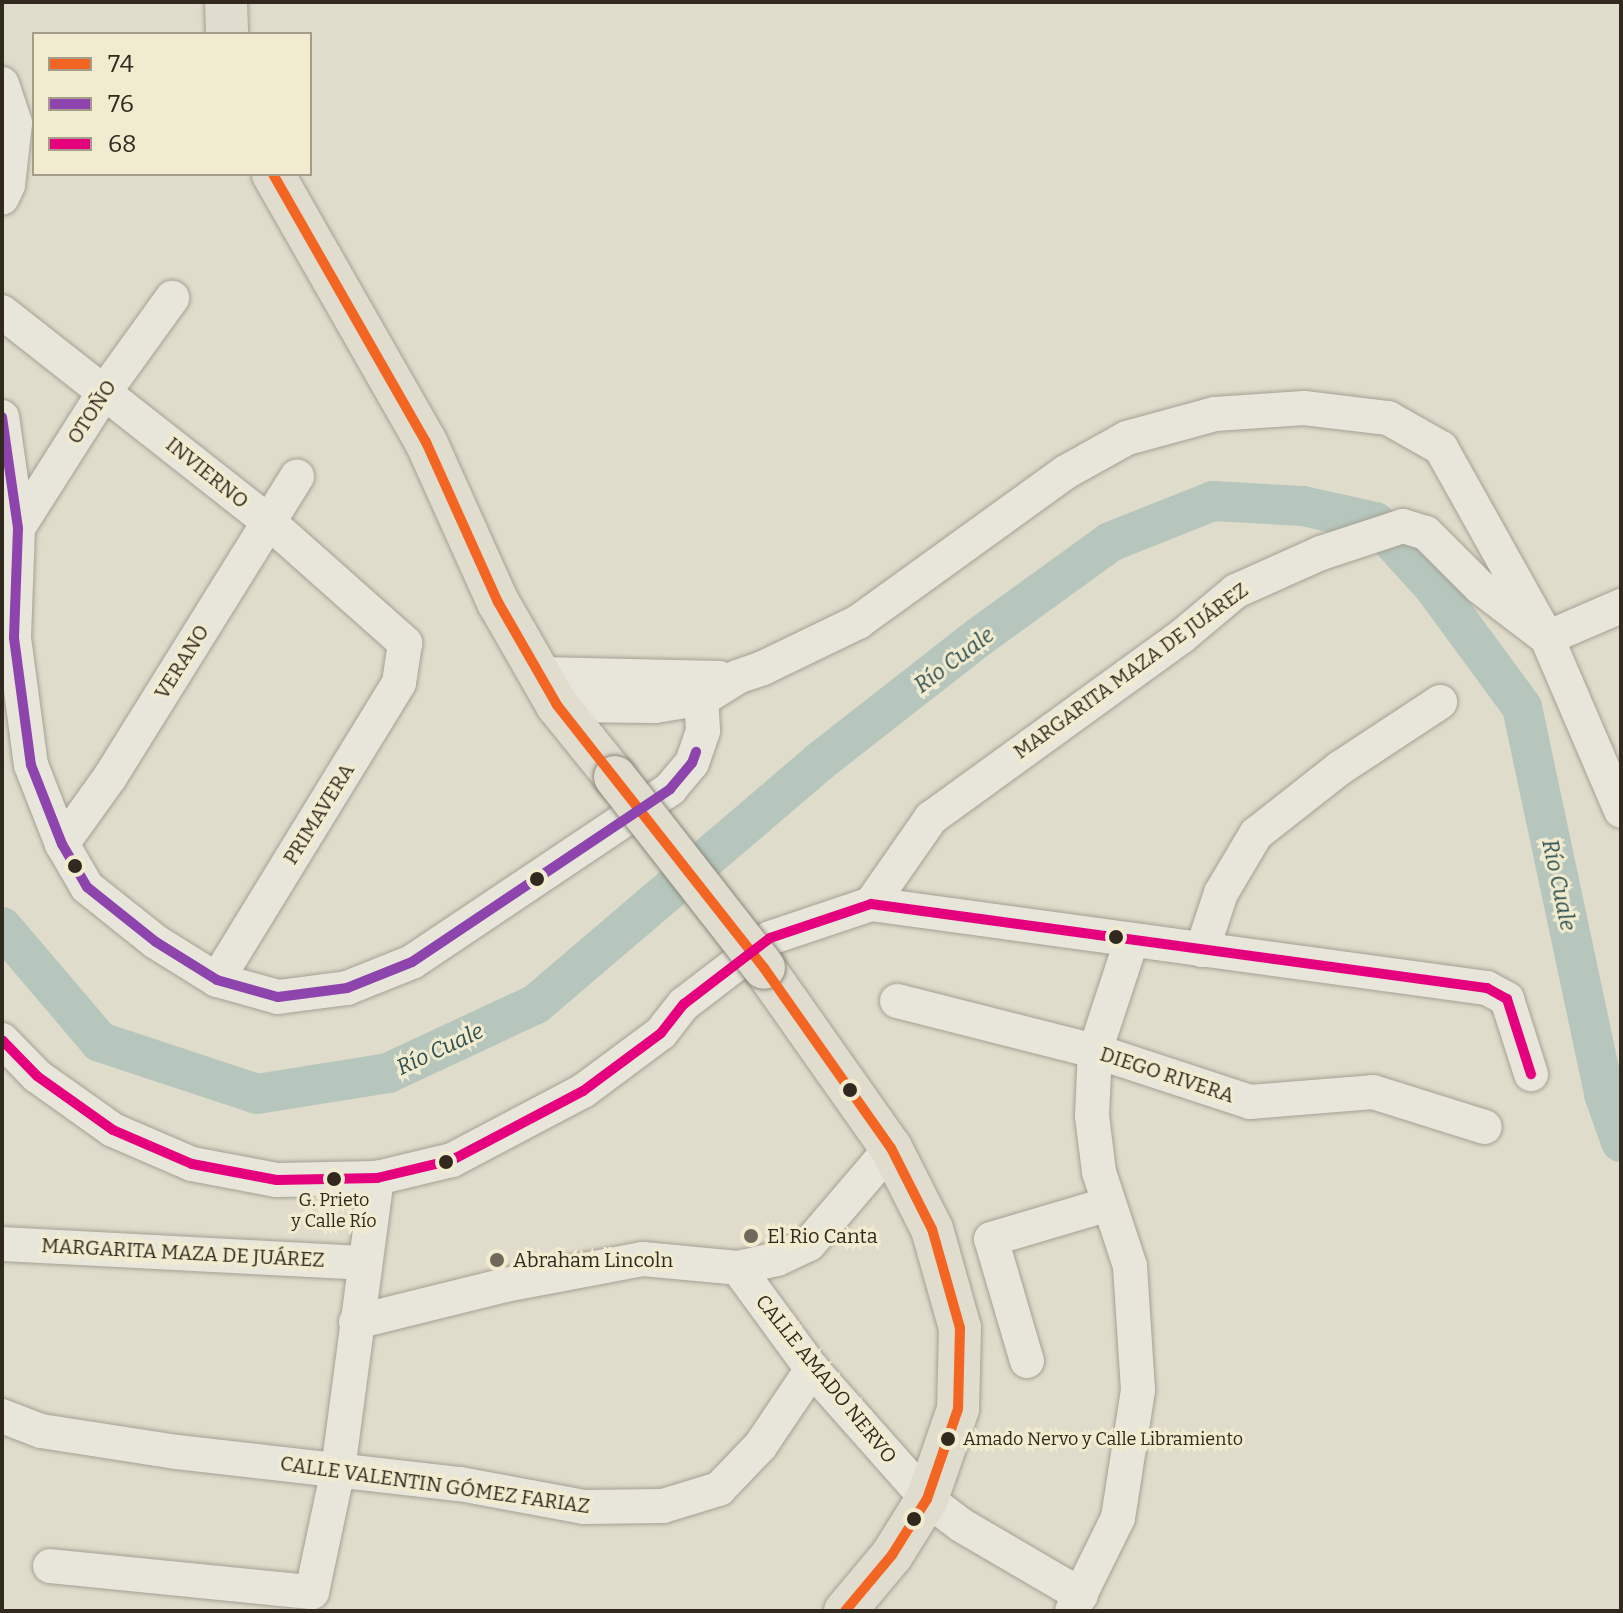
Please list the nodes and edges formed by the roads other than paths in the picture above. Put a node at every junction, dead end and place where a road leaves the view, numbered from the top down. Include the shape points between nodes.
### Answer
1 (226, 2) edge
2 (227, 32) edge
3 (2, 84) edge
4 (274, 176) edge
5 (2, 198) edge
6 (172, 298) dead end
7 (2, 312) edge
8 (105, 391) junction
9 (2, 417) edge
10 (297, 477) dead end
11 (270, 523) junction
12 (18, 528) junction
13 (1621, 606) edge
14 (1547, 638) junction
15 (405, 643) joint
16 (702, 688) junction
17 (548, 690) junction
18 (1440, 702) dead end
19 (1621, 811) edge
20 (62, 844) junction
21 (871, 904) junction
22 (1131, 942) junction
23 (1202, 950) junction
24 (767, 953) junction
25 (217, 980) junction
26 (897, 1001) dead end
27 (2, 1040) edge
28 (1095, 1051) junction
29 (1531, 1074) dead end
30 (1485, 1127) dead end
31 (891, 1148) junction
32 (377, 1178) junction
33 (1109, 1204) junction
34 (2, 1244) edge
35 (365, 1263) junction
36 (738, 1268) junction
37 (356, 1322) junction
38 (1027, 1361) dead end
39 (812, 1369) junction
40 (2, 1416) edge
41 (338, 1470) junction
42 (927, 1499) junction
43 (50, 1566) dead end
44 (1077, 1603) edge
45 (845, 1611) edge

1 - 2 main road
3 - 5 street via 15,123
4 - 17 main road via 426,442 498,602
6 - 8 street, OTOÑO
7 - 8 street, INVIERNO
8 - 11 street, INVIERNO
8 - 12 street, OTOÑO
9 - 12 street
10 - 11 street, VERANO
11 - 15 street, INVIERNO
11 - 20 street, VERANO
12 - 20 street via 14,638 31,765
13 - 14 street
14 - 16 street via 1441,448 1388,418 1304,408 1215,414 1127,438 1066,472 858,622 763,668
14 - 19 street
14 - 21 street, MARGARITA MAZA DE JUÁREZ via 1480,587 1426,533 1403,526 1321,553 1236,591 1181,637 931,818
15 - 25 street, PRIMAVERA via 399,683
16 - 17 street
16 - 25 street via 703,731 692,763 670,789 412,962 347,988 278,997
17 - 24 main road, bridge via 615,777
18 - 23 street via 1340,768 1256,834 1221,893
20 - 25 street via 87,887 156,942
21 - 22 street
21 - 24 street
22 - 23 street
22 - 28 street
23 - 29 street via 1487,988 1507,999
24 - 31 main road
24 - 32 street via 684,1004 661,1033 583,1091 452,1160
26 - 28 street, DIEGO RIVERA
27 - 32 street via 37,1076 113,1130 192,1164 277,1180
28 - 30 street, DIEGO RIVERA via 1250,1102 1373,1092
28 - 33 street via 1092,1116
31 - 36 street via 809,1244
31 - 42 main road via 932,1229 960,1328 958,1409
32 - 35 street
33 - 38 street via 991,1239
33 - 44 street via 1130,1266 1138,1390 1118,1518
34 - 35 street, MARGARITA MAZA DE JUÁREZ
35 - 37 street
36 - 37 street via 643,1259 505,1285
36 - 39 street, CALLE AMADO NERVO
37 - 41 street
39 - 41 street, CALLE VALENTIN GÓMEZ FARIAZ via 761,1445 719,1489 663,1506 584,1507 460,1484
39 - 42 street, CALLE AMADO NERVO
40 - 41 street, CALLE VALENTIN GÓMEZ FARIAZ via 41,1431
41 - 43 street via 312,1592
42 - 44 street, CALLE AMADO NERVO
42 - 45 main road via 892,1555

